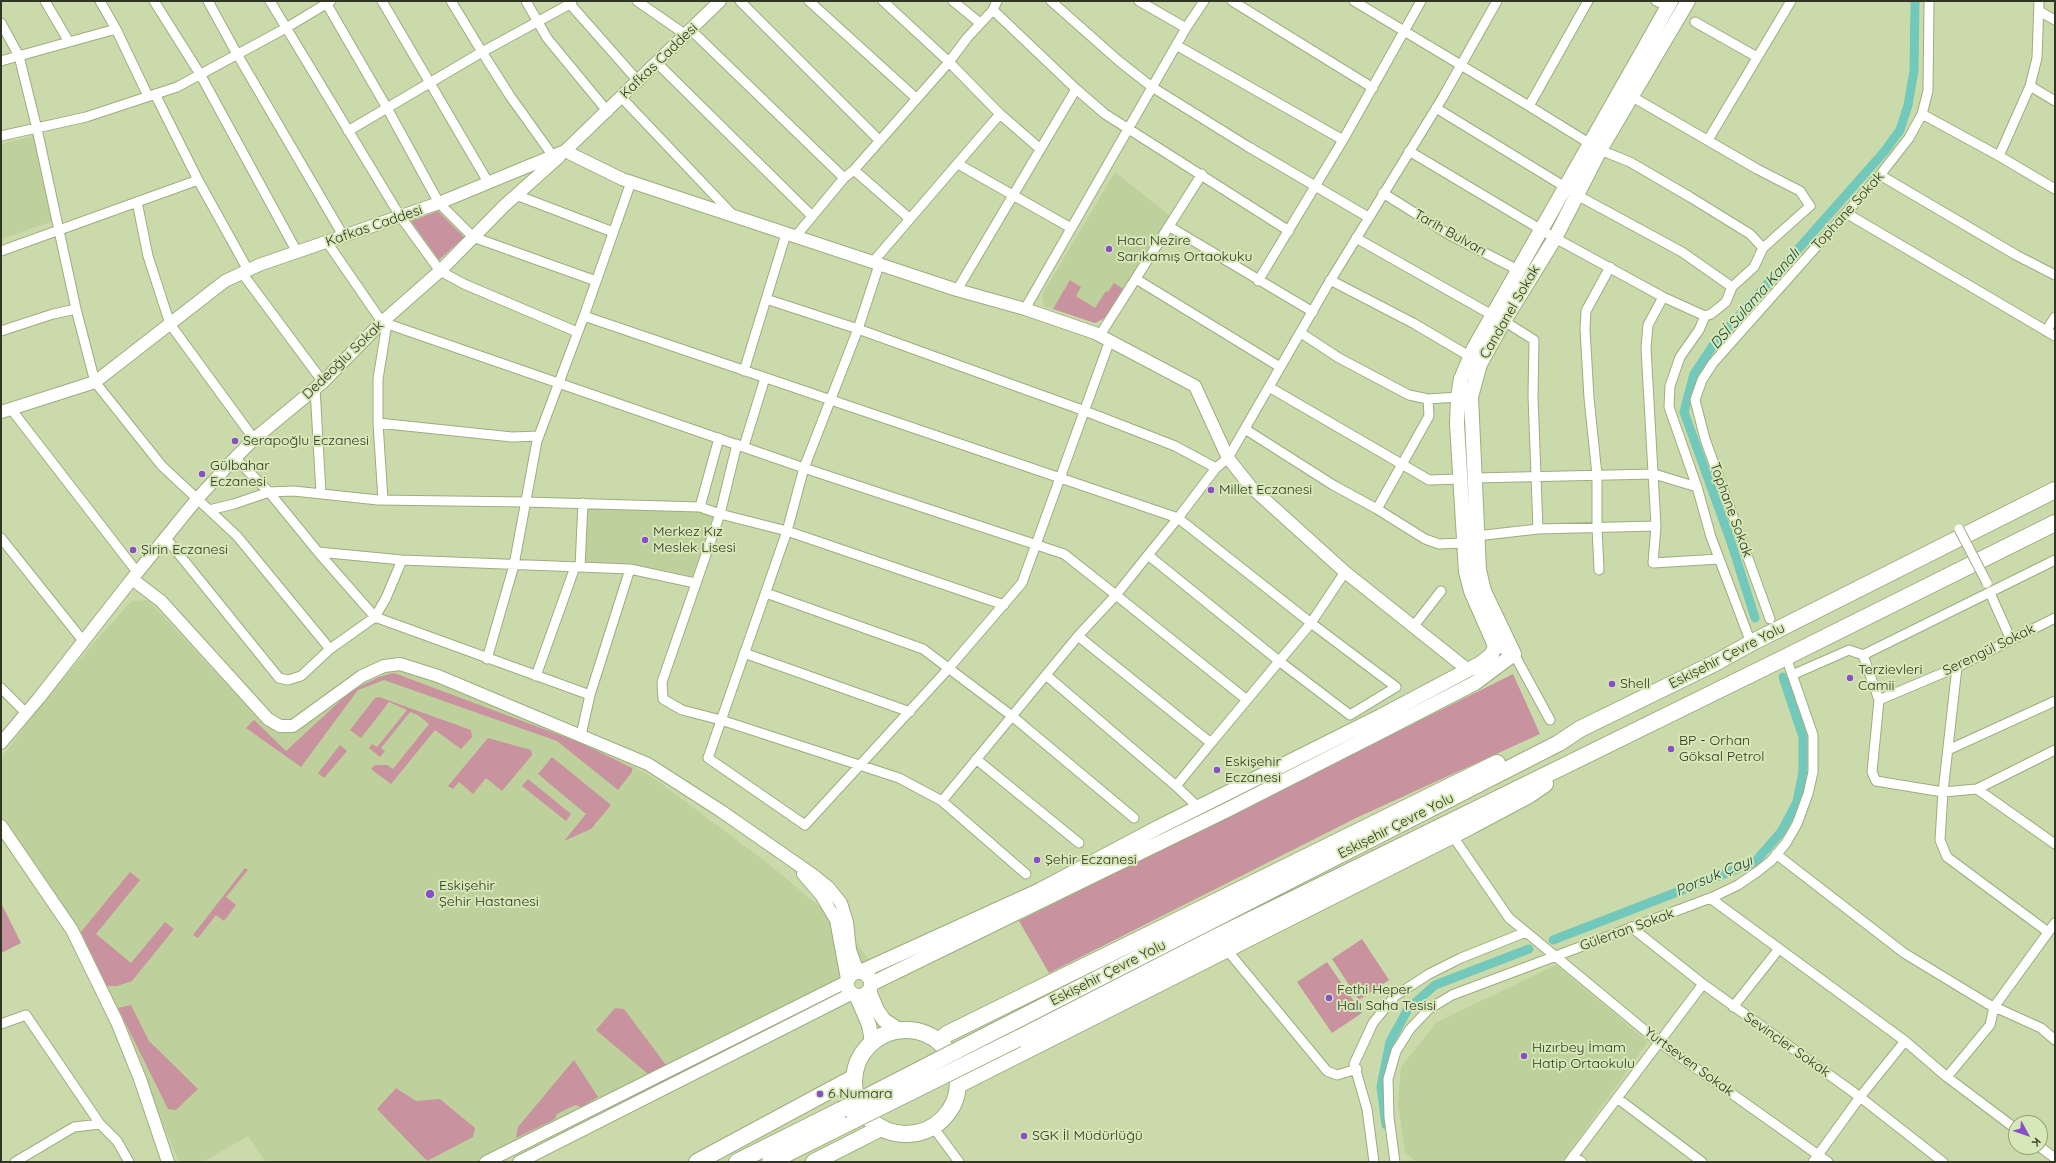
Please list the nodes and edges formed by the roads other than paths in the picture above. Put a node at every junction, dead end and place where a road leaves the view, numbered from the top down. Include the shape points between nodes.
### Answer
1 (45, 1) edge
2 (100, 1) edge
3 (154, 1) edge
4 (208, 1) edge
5 (270, 1) edge
6 (382, 1) edge
7 (451, 1) edge
8 (526, 1) edge
9 (637, 1) edge
10 (720, 1) edge
11 (740, 1) edge
12 (809, 1) edge
13 (884, 1) edge
14 (952, 1) edge
15 (997, 1) edge
16 (1052, 1) edge
17 (1139, 1) edge
18 (1204, 1) edge
19 (1232, 1) edge
20 (1354, 1) edge
21 (1421, 1) edge
22 (1497, 1) edge
23 (1588, 1) edge
24 (1688, 1) edge
25 (1791, 1) edge
26 (1929, 1) edge
27 (2039, 1) edge
28 (327, 2) edge
29 (571, 2) edge
30 (1665, 3) edge
31 (993, 10) junction
32 (2039, 11) junction
33 (2055, 20) edge
34 (538, 21) junction
35 (1695, 22) dead end
36 (1, 23) edge
37 (980, 23) junction
38 (286, 28) junction
39 (1186, 28) junction
40 (116, 29) junction
41 (1404, 30) junction
42 (688, 33) junction
43 (68, 42) junction
44 (1176, 45) junction
45 (482, 52) junction
46 (237, 54) junction
47 (19, 56) junction
48 (1758, 57) junction
49 (1, 61) edge
50 (949, 62) junction
51 (657, 63) junction
52 (1461, 66) junction
53 (200, 74) junction
54 (638, 81) junction
55 (428, 83) junction
56 (2030, 86) junction
57 (1152, 87) junction
58 (1373, 88) junction
59 (1076, 89) junction
60 (151, 95) junction
61 (1631, 96) junction
62 (621, 97) junction
63 (916, 98) junction
64 (2055, 101) edge
65 (1529, 106) junction
66 (387, 108) junction
67 (1436, 108) junction
68 (608, 112) junction
69 (1000, 114) junction
70 (1922, 114) junction
71 (37, 129) junction
72 (1128, 130) junction
73 (348, 131) junction
74 (1, 136) edge
75 (879, 140) junction
76 (1343, 140) junction
77 (1708, 140) junction
78 (1595, 147) junction
79 (1039, 148) junction
80 (566, 151) junction
81 (1409, 151) junction
82 (553, 156) junction
83 (1999, 156) junction
84 (958, 164) junction
85 (854, 170) junction
86 (1202, 174) junction
87 (1880, 175) junction
88 (844, 178) junction
89 (198, 180) junction
90 (488, 182) junction
91 (631, 182) junction
92 (1315, 186) junction
93 (2055, 189) edge
94 (1571, 191) junction
95 (1383, 193) junction
96 (516, 195) junction
97 (1012, 195) junction
98 (137, 202) junction
99 (439, 202) junction
100 (1846, 213) junction
101 (400, 216) junction
102 (812, 216) junction
103 (735, 217) junction
104 (1368, 218) junction
105 (910, 219) junction
106 (1170, 227) junction
107 (1071, 228) junction
108 (1541, 230) junction
109 (59, 231) junction
110 (1289, 231) junction
111 (613, 232) junction
112 (790, 235) junction
113 (344, 236) junction
114 (474, 237) junction
115 (1356, 238) junction
116 (1555, 238) junction
117 (327, 242) junction
118 (1763, 248) junction
119 (1, 251) edge
120 (297, 252) junction
121 (876, 264) junction
122 (1610, 267) junction
123 (1518, 270) junction
124 (440, 271) junction
125 (245, 272) junction
126 (2055, 275) edge
127 (1136, 279) junction
128 (1330, 280) junction
129 (596, 281) junction
130 (1258, 281) junction
131 (1732, 287) junction
132 (957, 290) junction
133 (1663, 297) junction
134 (766, 299) junction
135 (76, 309) junction
136 (1025, 309) junction
137 (1312, 312) junction
138 (584, 316) junction
139 (1705, 316) junction
140 (2055, 317) edge
141 (1498, 318) junction
142 (384, 322) junction
143 (170, 324) junction
144 (858, 329) junction
145 (1, 331) edge
146 (2046, 331) junction
147 (577, 332) junction
148 (1301, 333) junction
149 (2055, 336) edge
150 (1105, 338) junction
151 (1469, 356) junction
152 (1280, 367) junction
153 (744, 371) junction
154 (765, 378) junction
155 (95, 382) junction
156 (557, 383) junction
157 (319, 385) junction
158 (1269, 387) junction
159 (1458, 397) junction
160 (1428, 399) junction
161 (829, 400) junction
162 (6, 410) edge
163 (1085, 411) junction
164 (378, 423) junction
165 (1245, 429) junction
166 (539, 436) junction
167 (719, 438) junction
168 (254, 439) junction
169 (740, 445) junction
170 (236, 458) junction
171 (1228, 458) junction
172 (1403, 465) junction
173 (804, 468) junction
174 (1216, 468) junction
175 (1654, 474) junction
176 (1597, 475) junction
177 (1536, 476) junction
178 (1062, 478) junction
179 (1474, 478) junction
180 (1459, 479) junction
181 (1697, 487) junction
182 (2055, 490) edge
183 (269, 492) junction
184 (321, 493) junction
185 (197, 498) junction
186 (384, 500) junction
187 (525, 502) junction
188 (584, 503) junction
189 (700, 507) junction
190 (1377, 509) junction
191 (209, 510) junction
192 (720, 514) junction
193 (1178, 518) junction
194 (2055, 523) edge
195 (1656, 526) junction
196 (1597, 527) junction
197 (1538, 529) junction
198 (1959, 529) dead end
199 (787, 531) junction
200 (1476, 536) junction
201 (165, 537) junction
202 (1, 538) edge
203 (1463, 543) junction
204 (1036, 546) junction
205 (318, 552) junction
206 (1148, 555) junction
207 (1719, 559) junction
208 (402, 560) junction
209 (2055, 560) edge
210 (514, 565) junction
211 (577, 567) junction
212 (630, 569) junction
213 (1600, 570) dead end
214 (1345, 572) junction
215 (134, 575) junction
216 (695, 583) junction
217 (1988, 588) junction
218 (1441, 591) dead end
219 (766, 593) junction
220 (1116, 595) junction
221 (1004, 605) junction
222 (375, 617) junction
223 (2055, 618) edge
224 (1770, 619) dead end
225 (1311, 623) junction
226 (1413, 627) junction
227 (1078, 636) junction
228 (2011, 640) junction
229 (84, 642) junction
230 (1751, 644) junction
231 (1495, 646) junction
232 (330, 649) junction
233 (744, 653) junction
234 (1514, 654) junction
235 (1863, 655) junction
236 (1786, 657) junction
237 (487, 659) junction
238 (1279, 661) junction
239 (1957, 667) junction
240 (949, 668) junction
241 (1468, 670) junction
242 (1046, 674) junction
243 (1792, 675) junction
244 (536, 676) junction
245 (1, 688) edge
246 (590, 695) junction
247 (1247, 700) junction
248 (1879, 700) junction
249 (2055, 701) edge
250 (910, 712) junction
251 (26, 713) junction
252 (1012, 716) junction
253 (721, 720) junction
254 (1550, 720) dead end
255 (581, 735) junction
256 (1211, 742) junction
257 (1, 743) edge
258 (1559, 743) junction
259 (1597, 749) junction
260 (1948, 750) junction
261 (2055, 750) edge
262 (976, 759) junction
263 (861, 766) junction
264 (1176, 786) junction
265 (1977, 789) junction
266 (1943, 792) junction
267 (942, 801) junction
268 (1199, 808) junction
269 (1134, 818) dead end
270 (1, 826) edge
271 (1452, 835) junction
272 (1079, 843) dead end
273 (2055, 844) edge
274 (1776, 854) junction
275 (1026, 874) dead end
276 (1710, 898) junction
277 (2055, 923) edge
278 (1631, 927) junction
279 (1526, 932) junction
280 (2048, 932) junction
281 (1227, 950) junction
282 (1778, 950) junction
283 (1554, 957) junction
284 (858, 984) junction
285 (1703, 984) junction
286 (1733, 1007) junction
287 (1994, 1007) junction
288 (1, 1024) edge
289 (899, 1030) junction
290 (2055, 1040) edge
291 (938, 1041) junction
292 (1905, 1041) junction
293 (872, 1042) junction
294 (1659, 1042) junction
295 (1357, 1069) junction
296 (1947, 1077) junction
297 (853, 1078) junction
298 (958, 1085) junction
299 (1860, 1097) junction
300 (1617, 1098) junction
301 (2008, 1123) edge
302 (100, 1124) junction
303 (932, 1127) junction
304 (881, 1128) junction
305 (1571, 1159) edge
306 (1816, 1159) edge
307 (1397, 1161) edge
308 (14, 1162) edge
309 (130, 1162) edge
310 (168, 1162) edge
311 (486, 1162) edge
312 (519, 1162) edge
313 (697, 1162) edge
314 (738, 1162) edge
315 (770, 1162) edge
316 (814, 1162) edge
317 (959, 1162) edge
318 (1374, 1162) edge
319 (1582, 1162) edge
320 (1702, 1162) edge
321 (1828, 1162) edge
322 (1943, 1162) edge

1 - 43 street
2 - 40 street
3 - 53 street
4 - 46 street
5 - 38 street
6 - 55 street
7 - 45 street
8 - 34 street
9 - 42 street
10 - 42 street, Kafkas Caddesi
11 - 75 street
12 - 63 street
13 - 50 street
14 - 37 street
15 - 31 street
16 - 57 street
17 - 39 street
18 - 39 street
19 - 58 street
20 - 41 street
21 - 41 street
22 - 52 street
23 - 65 street
24 - 61 main road
25 - 48 street
26 - 70 street, Tophane Sokak via 1928,90
27 - 32 street
28 - 38 street
28 - 66 street
29 - 34 street
29 - 54 street
30 - 78 main road
31 - 37 street
31 - 59 street
32 - 33 street
32 - 56 street via 2037,58
34 - 45 street
34 - 68 street via 548,38
35 - 48 street
36 - 47 street
37 - 50 street
38 - 46 street
38 - 73 street
39 - 44 street
40 - 43 street
40 - 60 street
41 - 52 street
41 - 58 street
42 - 51 street, Kafkas Caddesi
42 - 88 street
43 - 47 street
44 - 57 street
44 - 76 street
45 - 55 street
45 - 82 street
46 - 53 street
46 - 113 street
47 - 49 street
47 - 71 street
48 - 77 street
50 - 63 street
50 - 69 street
51 - 54 street, Kafkas Caddesi
51 - 102 street
52 - 65 street
52 - 67 street
53 - 60 street via 177,87
53 - 120 street
54 - 62 street, Kafkas Caddesi
55 - 66 street
55 - 90 street
56 - 64 street
56 - 83 street
57 - 72 street
57 - 92 street
58 - 76 street
59 - 72 street
59 - 79 street
60 - 71 street
60 - 89 street
61 - 77 street
61 - 78 main road
62 - 68 street, Kafkas Caddesi
62 - 103 street
63 - 75 street
65 - 78 street
66 - 73 street
66 - 99 street
67 - 81 street
67 - 94 street
68 - 80 street, Kafkas Caddesi
69 - 79 street
69 - 84 street
70 - 83 street
70 - 87 street, Tophane Sokak via 1909,138
71 - 74 street
71 - 109 street
72 - 86 street
72 - 107 street
73 - 101 street
75 - 85 street
76 - 92 street
77 - 118 street via 1800,191 1810,206
78 - 94 main road
78 - 118 street via 1630,162 1690,197 1750,234
79 - 97 street
80 - 82 street, Kafkas Caddesi
80 - 91 street
80 - 96 street, Dedeoğlu Sokak
81 - 95 street
81 - 108 street
82 - 90 street, Kafkas Caddesi
83 - 93 street
84 - 97 street
84 - 105 street
85 - 88 street
85 - 105 street
86 - 106 street
86 - 110 street
87 - 100 street, Tophane Sokak
87 - 126 street
88 - 102 street
89 - 98 street
89 - 125 street
90 - 99 street, Kafkas Caddesi
91 - 103 street
91 - 111 street
92 - 104 street
92 - 110 street
94 - 108 main road
94 - 116 main road, Candanel Sokak
94 - 131 street via 1682,252
95 - 104 street
95 - 123 street, Tarih Bulvarı via 1448,234
96 - 111 street
96 - 114 street, Dedeoğlu Sokak
97 - 107 street
97 - 132 street
98 - 109 street
98 - 143 street via 148,256
99 - 101 street, Kafkas Caddesi
99 - 114 street
100 - 146 street
100 - 224 street, Tophane Sokak via 1713,363 1702,380 1695,400 1705,439
101 - 113 street, Kafkas Caddesi
101 - 124 street
102 - 112 street
103 - 112 street
104 - 115 street
105 - 121 street
106 - 127 street
106 - 130 street
107 - 136 street
108 - 116 street
108 - 123 main road
109 - 119 street
109 - 135 street
110 - 130 street
111 - 129 street
112 - 121 street
112 - 134 street
113 - 117 street, Kafkas Caddesi
114 - 124 street, Dedeoğlu Sokak
114 - 129 street
115 - 128 street
115 - 141 street
116 - 122 street
116 - 141 main road, Candanel Sokak
117 - 120 street, Kafkas Caddesi
117 - 142 street
118 - 131 street via 1754,267
120 - 125 street, Kafkas Caddesi
121 - 132 street
121 - 144 street
122 - 133 street
122 - 176 street via 1586,311 1589,398
123 - 141 main road
124 - 142 street, Dedeoğlu Sokak
124 - 147 street via 464,284
125 - 143 street, Kafkas Caddesi via 225,281
125 - 157 street
127 - 150 street
127 - 152 street
128 - 137 street
128 - 151 street via 1413,323
129 - 138 street
130 - 137 street
131 - 139 street via 1726,302
132 - 136 street
133 - 139 street
133 - 175 street via 1648,325 1646,348
134 - 144 street
134 - 153 street
135 - 145 street
135 - 155 street
136 - 150 street
137 - 148 street
138 - 147 street
138 - 153 street
139 - 181 street via 1699,330 1680,357 1670,386 1669,407
140 - 146 street
141 - 151 main road
141 - 177 street via 1534,340
141 - 179 main road, Candanel Sokak via 1480,364 1471,397
142 - 156 street
142 - 157 street, Dedeoğlu Sokak
142 - 164 street via 378,379
143 - 155 street, Kafkas Caddesi
143 - 168 street
144 - 161 street
144 - 163 street
146 - 149 street
147 - 156 street
148 - 152 street
148 - 160 street via 1339,358 1409,395
150 - 163 street
150 - 171 street via 1195,386
151 - 159 main road
152 - 158 street
153 - 154 street
154 - 161 street
154 - 169 street
155 - 162 street, Kafkas Caddesi
155 - 185 street via 162,466
156 - 166 street
156 - 167 street
157 - 168 street, Dedeoğlu Sokak
157 - 184 street
158 - 165 street
158 - 172 street
159 - 160 street
159 - 180 main road
160 - 172 street via 1429,416
161 - 173 street
161 - 178 street
162 - 215 street
163 - 174 street via 1175,446
163 - 178 street
164 - 166 street via 512,436
164 - 186 street
165 - 171 street
165 - 190 street via 1333,485
166 - 187 street
167 - 169 street
167 - 189 street
168 - 170 street, Dedeoğlu Sokak
169 - 173 street
169 - 192 street
170 - 183 street
170 - 185 street, Dedeoğlu Sokak
171 - 174 street
171 - 214 street via 1251,487
172 - 180 street via 1429,480
172 - 190 street
173 - 199 street
173 - 204 street
174 - 193 street
175 - 176 street
175 - 181 street
175 - 195 street
176 - 177 street
176 - 196 street
177 - 179 street
177 - 197 street
178 - 193 street
178 - 204 street
179 - 200 main road, Candanel Sokak
180 - 203 main road
181 - 207 street
182 - 230 highway, Eskişehir Çevre Yolu
183 - 184 street
183 - 191 street
183 - 205 street
184 - 186 street
185 - 191 street
185 - 201 street, Dedeoğlu Sokak
186 - 187 street
187 - 188 street
187 - 210 street
188 - 189 street
188 - 211 street
189 - 192 street
190 - 203 street via 1425,539 1439,544
191 - 232 street via 237,536
192 - 199 street
192 - 216 street
193 - 206 street
193 - 225 street
194 - 236 highway, Eskişehir Çevre Yolu
195 - 196 street
195 - 207 street via 1653,563
196 - 197 street
196 - 213 street
197 - 200 street
198 - 217 street, bridge
199 - 219 street
199 - 221 street
200 - 234 main road, Candanel Sokak via 1478,570 1484,591
201 - 215 street, Dedeoğlu Sokak
201 - 232 street via 279,678 288,680 301,676
202 - 229 street
203 - 231 main road via 1471,591
204 - 220 street via 1064,554
204 - 221 street via 1022,583
205 - 208 street
205 - 222 street
206 - 220 street
206 - 238 street
207 - 230 street
208 - 210 street
208 - 222 street
209 - 217 street
210 - 211 street
210 - 237 street
211 - 212 street
211 - 244 street
212 - 216 street
212 - 246 street
214 - 225 street
214 - 226 street
215 - 229 street, Dedeoğlu Sokak
215 - 255 street via 161,601 268,719 280,726 293,726 362,676 384,666 400,664 438,676
216 - 253 street via 662,682 663,699 682,710
217 - 228 street
217 - 235 street
218 - 226 street
219 - 233 street
219 - 240 street via 923,649
220 - 227 street
220 - 247 street
221 - 240 street
222 - 232 street
222 - 237 street
223 - 228 street, Serengül Sokak
225 - 238 street
225 - 238 street via 1396,687 1350,715
226 - 241 street
227 - 242 street
227 - 256 street
228 - 239 street, Serengül Sokak
229 - 251 street, Dedeoğlu Sokak
230 - 258 highway, Eskişehir Çevre Yolu via 1580,729
231 - 234 street
231 - 241 main road via 1492,654
233 - 250 street
233 - 253 street
234 - 254 street, Candanel Sokak
234 - 284 main road via 1474,683 1227,810
235 - 243 street via 1849,650
235 - 248 street
236 - 243 street, Gülertan Sokak
236 - 259 highway, Eskişehir Çevre Yolu
237 - 244 street
238 - 247 street
239 - 248 street, Serengül Sokak
239 - 260 street
240 - 250 street
240 - 252 street
241 - 268 main road
242 - 252 street
242 - 264 street
243 - 274 street, Gülertan Sokak via 1812,735 1813,772 1797,824
244 - 246 street
245 - 251 street
246 - 255 street
247 - 256 street
248 - 266 street via 1872,772 1876,781
249 - 260 street
250 - 263 street
251 - 257 street, Dedeoğlu Sokak
252 - 262 street
252 - 269 street
253 - 263 street
253 - 263 street via 708,758 805,826
255 - 284 street via 648,764 721,811 801,872 821,895 836,920
256 - 264 street
258 - 291 highway via 1491,766 947,1034
258 - 314 highway, Eskişehir Çevre Yolu, bridge
259 - 271 highway via 1529,795
259 - 315 highway, Eskişehir Çevre Yolu, bridge via 1216,937
260 - 266 street
261 - 265 street
262 - 267 street
262 - 272 street
263 - 267 street via 899,778
264 - 268 street
265 - 266 street
265 - 273 street
266 - 280 street via 1940,840 1947,857
267 - 275 street
268 - 284 main road
270 - 310 street via 72,930 117,1022 140,1079
271 - 279 street, Yurtseven Sokak via 1510,918
271 - 281 highway
274 - 276 street, Gülertan Sokak via 1738,885
274 - 287 street via 1904,953
276 - 278 street, Gülertan Sokak
276 - 282 street
277 - 280 street
278 - 283 street, Gülertan Sokak
278 - 285 street, Sevinçler Sokak
279 - 283 street, Yurtseven Sokak
279 - 295 street via 1461,958 1429,974 1395,996 1373,1023 1354,1064
280 - 287 street
281 - 295 street via 1327,1071 1337,1075
281 - 298 highway
282 - 286 street
282 - 292 street
283 - 294 street, Yurtseven Sokak
283 - 307 street, Gülertan Sokak via 1452,995 1429,1009 1410,1029 1396,1051 1388,1079 1389,1117
284 - 289 main road via 884,1020
284 - 293 main road
284 - 311 street
284 - 312 street
285 - 286 street, Sevinçler Sokak
285 - 294 street
286 - 299 street, Sevinçler Sokak
287 - 290 street via 2041,1028
287 - 296 street via 1990,1026
288 - 302 street via 26,1015
289 - 291 highway via 913,1030
289 - 293 highway via 885,1034
291 - 298 highway via 952,1058
292 - 296 street
292 - 299 street
293 - 297 highway via 862,1052
294 - 300 street
294 - 306 street, Yurtseven Sokak
295 - 318 street via 1367,1109
296 - 301 street
297 - 304 highway via 854,1093 860,1107 869,1119
297 - 313 highway
298 - 303 highway via 945,1116
299 - 306 street
299 - 322 street, Sevinçler Sokak
300 - 305 street
300 - 320 street
302 - 308 street via 74,1127
302 - 309 street via 117,1141
303 - 304 highway via 916,1133 898,1134
303 - 317 street
304 - 316 highway
305 - 319 street
306 - 321 street, Yurtseven Sokak

